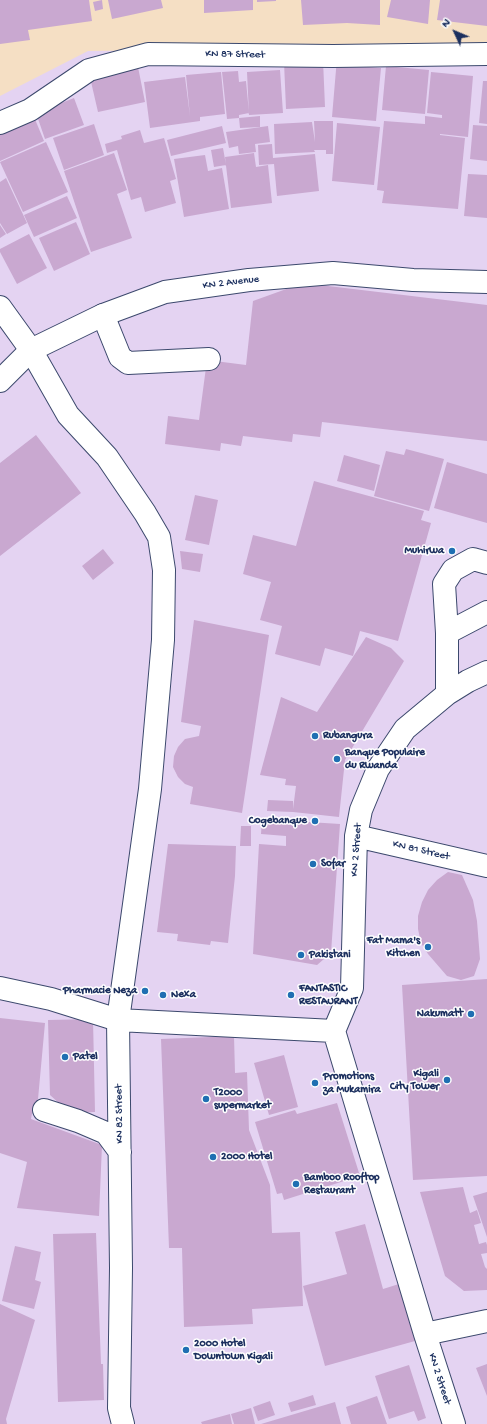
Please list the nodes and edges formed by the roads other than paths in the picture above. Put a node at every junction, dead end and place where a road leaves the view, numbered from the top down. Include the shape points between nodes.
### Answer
1 (487, 54) edge
2 (0, 123) edge
3 (487, 282) edge
4 (0, 308) edge
5 (103, 316) junction
6 (31, 350) junction
7 (209, 359) dead end
8 (0, 381) edge
9 (487, 563) edge
10 (487, 612) edge
11 (447, 633) junction
12 (487, 672) edge
13 (447, 694) junction
14 (356, 836) junction
15 (487, 866) edge
16 (0, 988) edge
17 (118, 1020) junction
18 (334, 1031) junction
19 (44, 1110) dead end
20 (120, 1152) junction
21 (487, 1321) edge
22 (425, 1334) junction
23 (123, 1424) edge
24 (454, 1424) edge

1 - 2 street, KN 87 Street via 148,54 89,70 30,110
3 - 5 street, KN 2 Avenue via 413,280 333,273 249,280 165,292
4 - 6 street, KN 82 Street
5 - 6 street, KN 2 Avenue
5 - 7 street via 120,357 128,363
6 - 8 street, KN 2 Avenue
6 - 17 street, KN 82 Street via 68,415 107,457 145,513 159,537 163,563 163,640 150,789
9 - 11 street via 473,559 453,570 444,584
10 - 11 street
11 - 13 street
12 - 13 street, KN 2 Street
13 - 14 street, KN 2 Street via 405,729 378,769 360,810
14 - 15 street, KN 81 Street
14 - 18 street, KN 2 Street via 352,988
16 - 17 street via 51,999
17 - 18 street
17 - 20 street, KN 82 Street
18 - 22 street, KN 2 Street
19 - 20 street via 106,1133
20 - 23 street, KN 82 Street via 119,1408
21 - 22 street
22 - 24 street, KN 2 Street

